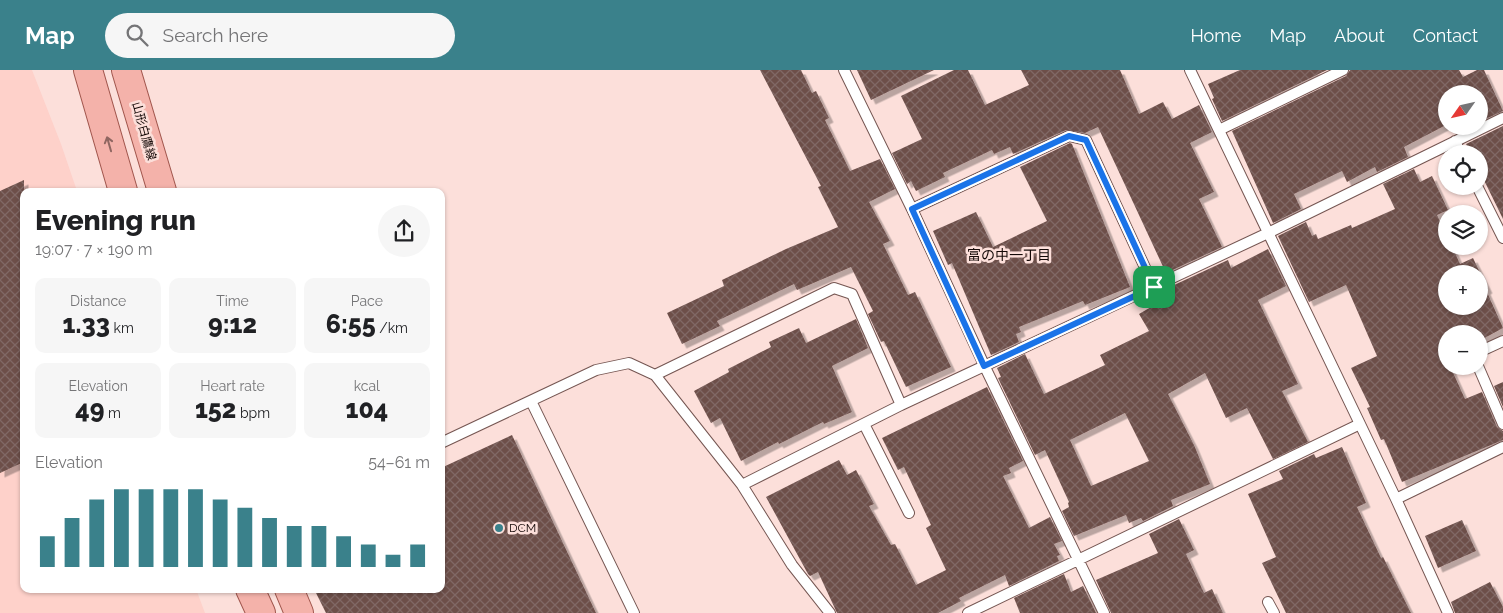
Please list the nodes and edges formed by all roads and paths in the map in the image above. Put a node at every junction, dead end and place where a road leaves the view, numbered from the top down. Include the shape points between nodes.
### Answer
1 (88, 70) edge
2 (126, 70) edge
3 (844, 70) edge
4 (1190, 70) edge
5 (1343, 70) edge
6 (1503, 118) edge
7 (1219, 130) junction
8 (1455, 141) junction
9 (1457, 145) edge
10 (121, 188) edge
11 (161, 188) edge
12 (1482, 195) edge
13 (912, 209) junction
14 (1268, 233) junction
15 (1503, 238) edge
16 (1154, 287) junction
17 (1503, 341) edge
18 (1488, 348) edge
19 (984, 366) junction
20 (655, 374) junction
21 (1482, 375) edge
22 (531, 401) junction
23 (901, 405) junction
24 (864, 424) junction
25 (1360, 424) junction
26 (1503, 424) edge
27 (445, 441) edge
28 (1503, 447) edge
29 (742, 485) junction
30 (1396, 499) junction
31 (909, 513) dead end
32 (1079, 560) junction
33 (252, 593) edge
34 (291, 593) edge
35 (1268, 602) dead end
36 (261, 613) edge
37 (299, 613) edge
38 (634, 613) edge
39 (830, 613) edge
40 (968, 613) edge
41 (1104, 613) edge
42 (1274, 613) edge
43 (1448, 613) edge

10 -> 1 main road
2 - 11 main road, 山形白鷹線
3 - 13 lane
4 - 7 lane
5 - 7 lane
6 - 8 lane
7 - 14 lane
8 - 9 lane
8 - 14 lane
12 - 15 lane
13 - 16 lane via 1069,136 1086,140
13 - 19 lane
14 - 16 lane
14 - 25 lane
16 - 19 lane
17 - 18 lane
19 - 23 lane
19 - 32 lane
20 - 22 lane via 628,363 596,370
20 - 23 lane via 834,288 852,294
20 - 29 lane
21 - 26 lane
22 - 27 lane
22 - 38 lane
23 - 24 lane
24 - 29 lane
24 - 31 lane
25 - 30 lane
25 - 32 lane
28 - 30 lane
29 - 39 lane via 792,565
30 - 43 lane
32 - 40 lane
32 - 41 lane
33 - 36 main road
34 - 37 main road
35 - 42 lane

